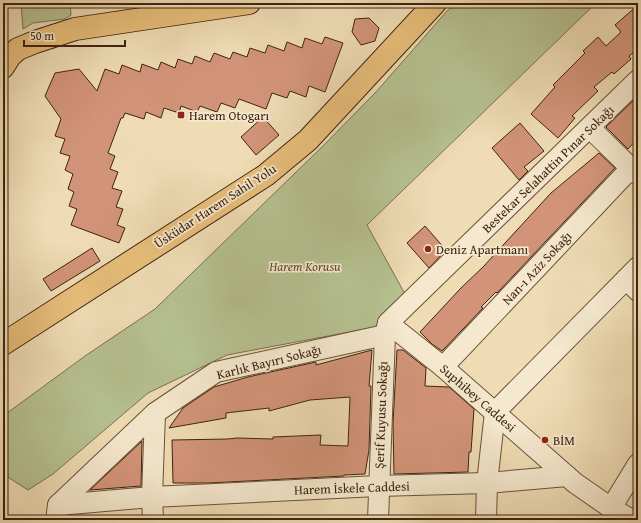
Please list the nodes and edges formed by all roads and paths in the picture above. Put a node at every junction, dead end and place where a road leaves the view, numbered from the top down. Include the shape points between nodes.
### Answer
1 (249, 3) edge
2 (415, 3) edge
3 (435, 3) edge
4 (401, 39) junction
5 (3, 67) edge
6 (638, 80) edge
7 (590, 128) junction
8 (634, 171) edge
9 (634, 279) edge
10 (386, 329) junction
11 (3, 344) edge
12 (443, 367) junction
13 (495, 412) junction
14 (155, 413) junction
15 (638, 464) edge
16 (567, 476) junction
17 (487, 483) junction
18 (378, 486) junction
19 (152, 497) junction
20 (57, 513) edge
21 (612, 514) edge
22 (153, 520) edge
23 (378, 520) edge
24 (486, 520) edge
25 (632, 520) edge

1 - 5 main road via 75,30 18,49
2 - 4 main road via 413,18
3 - 4 main road, Üsküdar Harem Sahil Yolu
4 - 11 main road, Üsküdar Harem Sahil Yolu via 308,140 266,175
6 - 7 street, Bestekar Selahattin Pınar Sokağı
7 - 8 street
7 - 10 street, Bestekar Selahattin Pınar Sokağı
8 - 12 street, Nan-ı Aziz Sokağı
9 - 13 street
10 - 12 street, Suphibey Caddesi
10 - 14 street, Karlık Bayırı Sokağı via 216,372
10 - 18 street, Şerif Kuyusu Sokağı
12 - 13 street, Suphibey Caddesi
13 - 16 street, Suphibey Caddesi
13 - 17 street
14 - 19 street
14 - 20 street, Karlık Bayırı Sokağı
15 - 21 street
16 - 17 street, Harem İskele Caddesi
16 - 21 street
17 - 18 street, Harem İskele Caddesi
17 - 24 street
18 - 19 street, Harem İskele Caddesi
18 - 23 street, Şerif Kuyusu Sokağı
19 - 20 street, Harem İskele Caddesi
19 - 22 street
21 - 25 street

